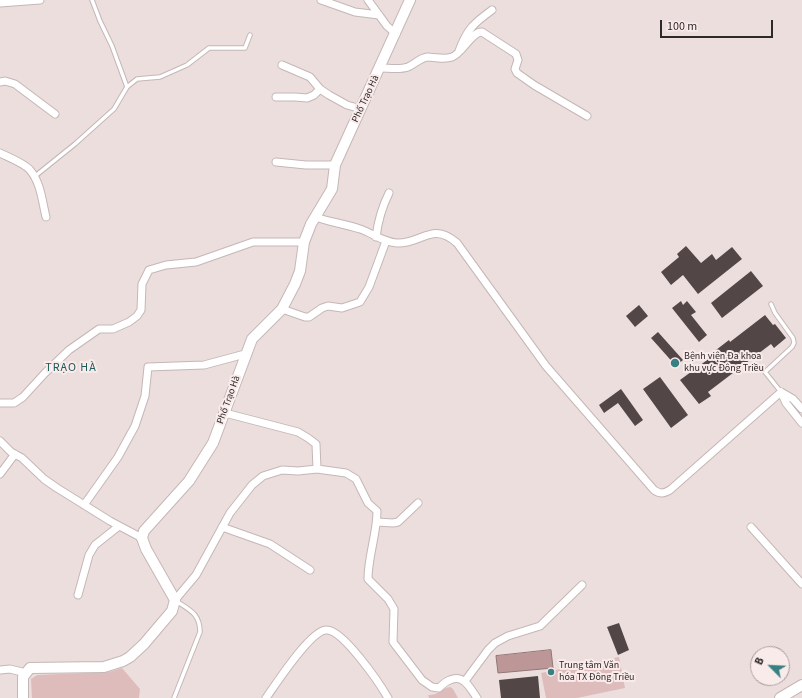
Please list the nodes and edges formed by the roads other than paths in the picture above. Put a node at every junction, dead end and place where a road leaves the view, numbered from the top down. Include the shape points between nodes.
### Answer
1 (40, 0) edge
2 (92, 0) edge
3 (321, 0) edge
4 (368, 0) edge
5 (410, 0) edge
6 (5, 2) edge
7 (492, 10) dead end
8 (378, 15) junction
9 (396, 34) junction
10 (250, 36) dead end
11 (458, 53) junction
12 (282, 65) dead end
13 (380, 68) junction
14 (0, 82) edge
15 (127, 87) junction
16 (320, 89) junction
17 (276, 97) dead end
18 (361, 109) junction
19 (55, 114) dead end
20 (587, 116) dead end
21 (0, 153) edge
22 (276, 162) dead end
23 (335, 165) junction
24 (34, 177) junction
25 (389, 192) dead end
26 (46, 217) dead end
27 (315, 217) junction
28 (376, 237) junction
29 (386, 241) junction
30 (304, 242) junction
31 (770, 304) dead end
32 (282, 309) junction
33 (246, 354) junction
34 (781, 392) junction
35 (0, 403) edge
36 (802, 409) edge
37 (225, 413) junction
38 (802, 423) edge
39 (0, 441) edge
40 (15, 454) junction
41 (317, 469) junction
42 (0, 474) edge
43 (418, 503) dead end
44 (84, 505) junction
45 (377, 522) junction
46 (119, 526) junction
47 (222, 527) junction
48 (751, 527) dead end
49 (142, 538) junction
50 (310, 570) dead end
51 (802, 584) edge
52 (582, 585) dead end
53 (78, 595) dead end
54 (175, 600) junction
55 (0, 670) edge
56 (26, 673) junction
57 (465, 681) junction
58 (802, 685) edge
59 (23, 698) edge
60 (174, 698) edge
61 (266, 698) edge
62 (388, 698) edge
63 (477, 698) edge
64 (781, 698) edge

1 - 6 street
2 - 15 lane
3 - 8 street via 355,12
4 - 8 street
5 - 9 street, Phố Trạo Hà
7 - 11 street via 476,21
8 - 9 street
9 - 13 street, Phố Trạo Hà
10 - 15 lane via 245,48 209,48 186,65 160,77 137,79
11 - 13 street via 444,59 424,58 408,67
11 - 20 street via 475,35 482,32 516,54 517,73
12 - 16 street via 310,77
13 - 18 street, Phố Trạo Hà
14 - 19 street via 15,84
15 - 24 lane via 114,109
16 - 17 street via 307,98
16 - 18 street via 347,105
18 - 23 street, Phố Trạo Hà
21 - 24 street via 30,169
22 - 23 street
23 - 27 street, Phố Trạo Hà via 332,189
24 - 26 street
25 - 28 street via 381,209
27 - 28 street via 360,229
27 - 30 street, Phố Trạo Hà
28 - 29 street
29 - 32 street via 369,287 360,302 342,308 328,306 309,317
29 - 34 street via 402,243 439,233 449,236 546,366 658,493 663,494 670,490
30 - 32 street, Phố Trạo Hà via 298,277
30 - 35 street via 253,242 196,262 166,265 149,270 142,284 141,310 137,316 113,329 99,329 69,350 23,397 14,403
31 - 34 lane via 794,338 792,347 765,372
32 - 33 street, Phố Trạo Hà via 252,339
33 - 37 street, Phố Trạo Hà
33 - 44 street via 204,365 148,368 145,396 135,426 118,457
34 - 36 street via 793,399
34 - 38 street via 786,403
37 - 41 street via 298,432 308,438 316,444
37 - 49 street, Phố Trạo Hà via 202,462 189,481 144,531
39 - 40 street
40 - 42 street
40 - 44 street via 44,480
41 - 45 street via 346,473 356,479 368,503 377,511
41 - 47 street via 282,470 263,476 252,485
43 - 45 street via 398,522
44 - 46 street
45 - 57 street via 368,566 368,579 388,599 394,609 393,642 422,680 432,687 439,688 450,680
46 - 49 street
46 - 53 street via 96,545 89,555
47 - 50 street via 270,544
47 - 54 street via 196,575
48 - 51 street
49 - 54 street via 146,550
52 - 57 street via 540,626 495,643
54 - 56 street via 172,611 144,644 122,661 104,667 30,668
54 - 60 lane via 198,617 200,632
55 - 56 street via 10,669
56 - 59 street via 23,677
57 - 63 street
58 - 64 street
61 - 62 street via 313,636 321,631 331,630 340,636 369,668

